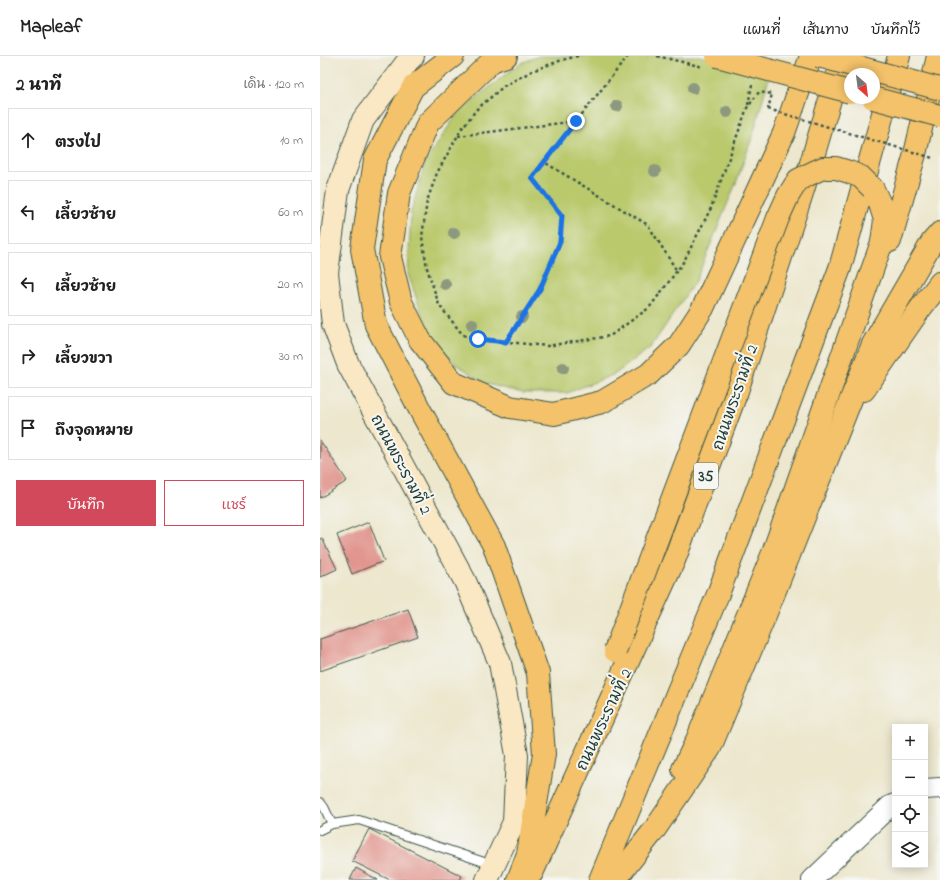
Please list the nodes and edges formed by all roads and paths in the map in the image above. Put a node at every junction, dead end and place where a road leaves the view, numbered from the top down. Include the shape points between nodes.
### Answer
1 (413, 56) edge
2 (453, 56) edge
3 (506, 56) edge
4 (578, 56) edge
5 (628, 56) edge
6 (717, 56) edge
7 (811, 56) edge
8 (818, 56) edge
9 (843, 56) edge
10 (899, 56) edge
11 (938, 73) edge
12 (844, 90) edge
13 (880, 100) edge
14 (935, 117) edge
15 (576, 121) junction
16 (458, 136) junction
17 (933, 158) dead end
18 (544, 162) junction
19 (940, 233) edge
20 (677, 271) junction
21 (940, 283) edge
22 (506, 342) junction
23 (841, 422) junction
24 (607, 709) junction
25 (940, 788) edge
26 (928, 789) edge
27 (320, 802) edge
28 (892, 805) edge
29 (332, 824) junction
30 (655, 829) junction
31 (320, 830) edge
32 (490, 872) edge
33 (518, 880) edge
34 (529, 880) edge
35 (600, 880) edge
36 (615, 880) edge
37 (812, 880) edge

1 - 32 main road, ถนนพระรามที่ 2 via 364,120 338,190 327,273 333,324 348,364 465,581 500,663 517,755 514,822
2 - 33 highway via 413,87 375,160 362,249 376,325 494,546 538,673 544,754 528,854
3 - 7 highway via 492,61 428,123 399,192 390,257 401,302 420,340 454,382 510,407 554,414 602,402 649,374 679,345 703,308 780,140
4 - 16 path via 532,71 504,86 477,109
5 - 15 path
6 - 12 highway, bridge
8 - 11 highway, bridge
9 - 24 highway, ถนนพระรามที่ 2 / 35 via 803,190 737,391 676,558
10 - 35 highway via 840,268 718,594
11 - 14 highway
13 - 14 highway, bridge
14 - 23 highway via 916,154 855,355
15 - 16 path
15 - 18 path
16 - 22 path via 437,173 427,201 422,238 427,268 439,305 463,334 478,339
17 - 20 path, bridge via 768,109 772,94 759,92 747,108 711,208
18 - 20 path via 648,225
18 - 22 path via 532,178 562,216 560,242 540,289
19 - 23 highway via 932,242 873,344
20 - 22 path via 649,308 610,336 547,346
21 - 23 highway
23 - 30 highway via 710,748
24 - 30 highway, bridge via 611,661 788,196 798,180 822,168 836,168 861,177 873,189 880,204 885,220 882,242 773,553 697,740
24 - 34 highway, ถนนพระรามที่ 2 / 35
25 - 26 street
27 - 29 lane
28 - 37 street
29 - 31 lane
29 - 32 lane via 359,820
30 - 36 highway

